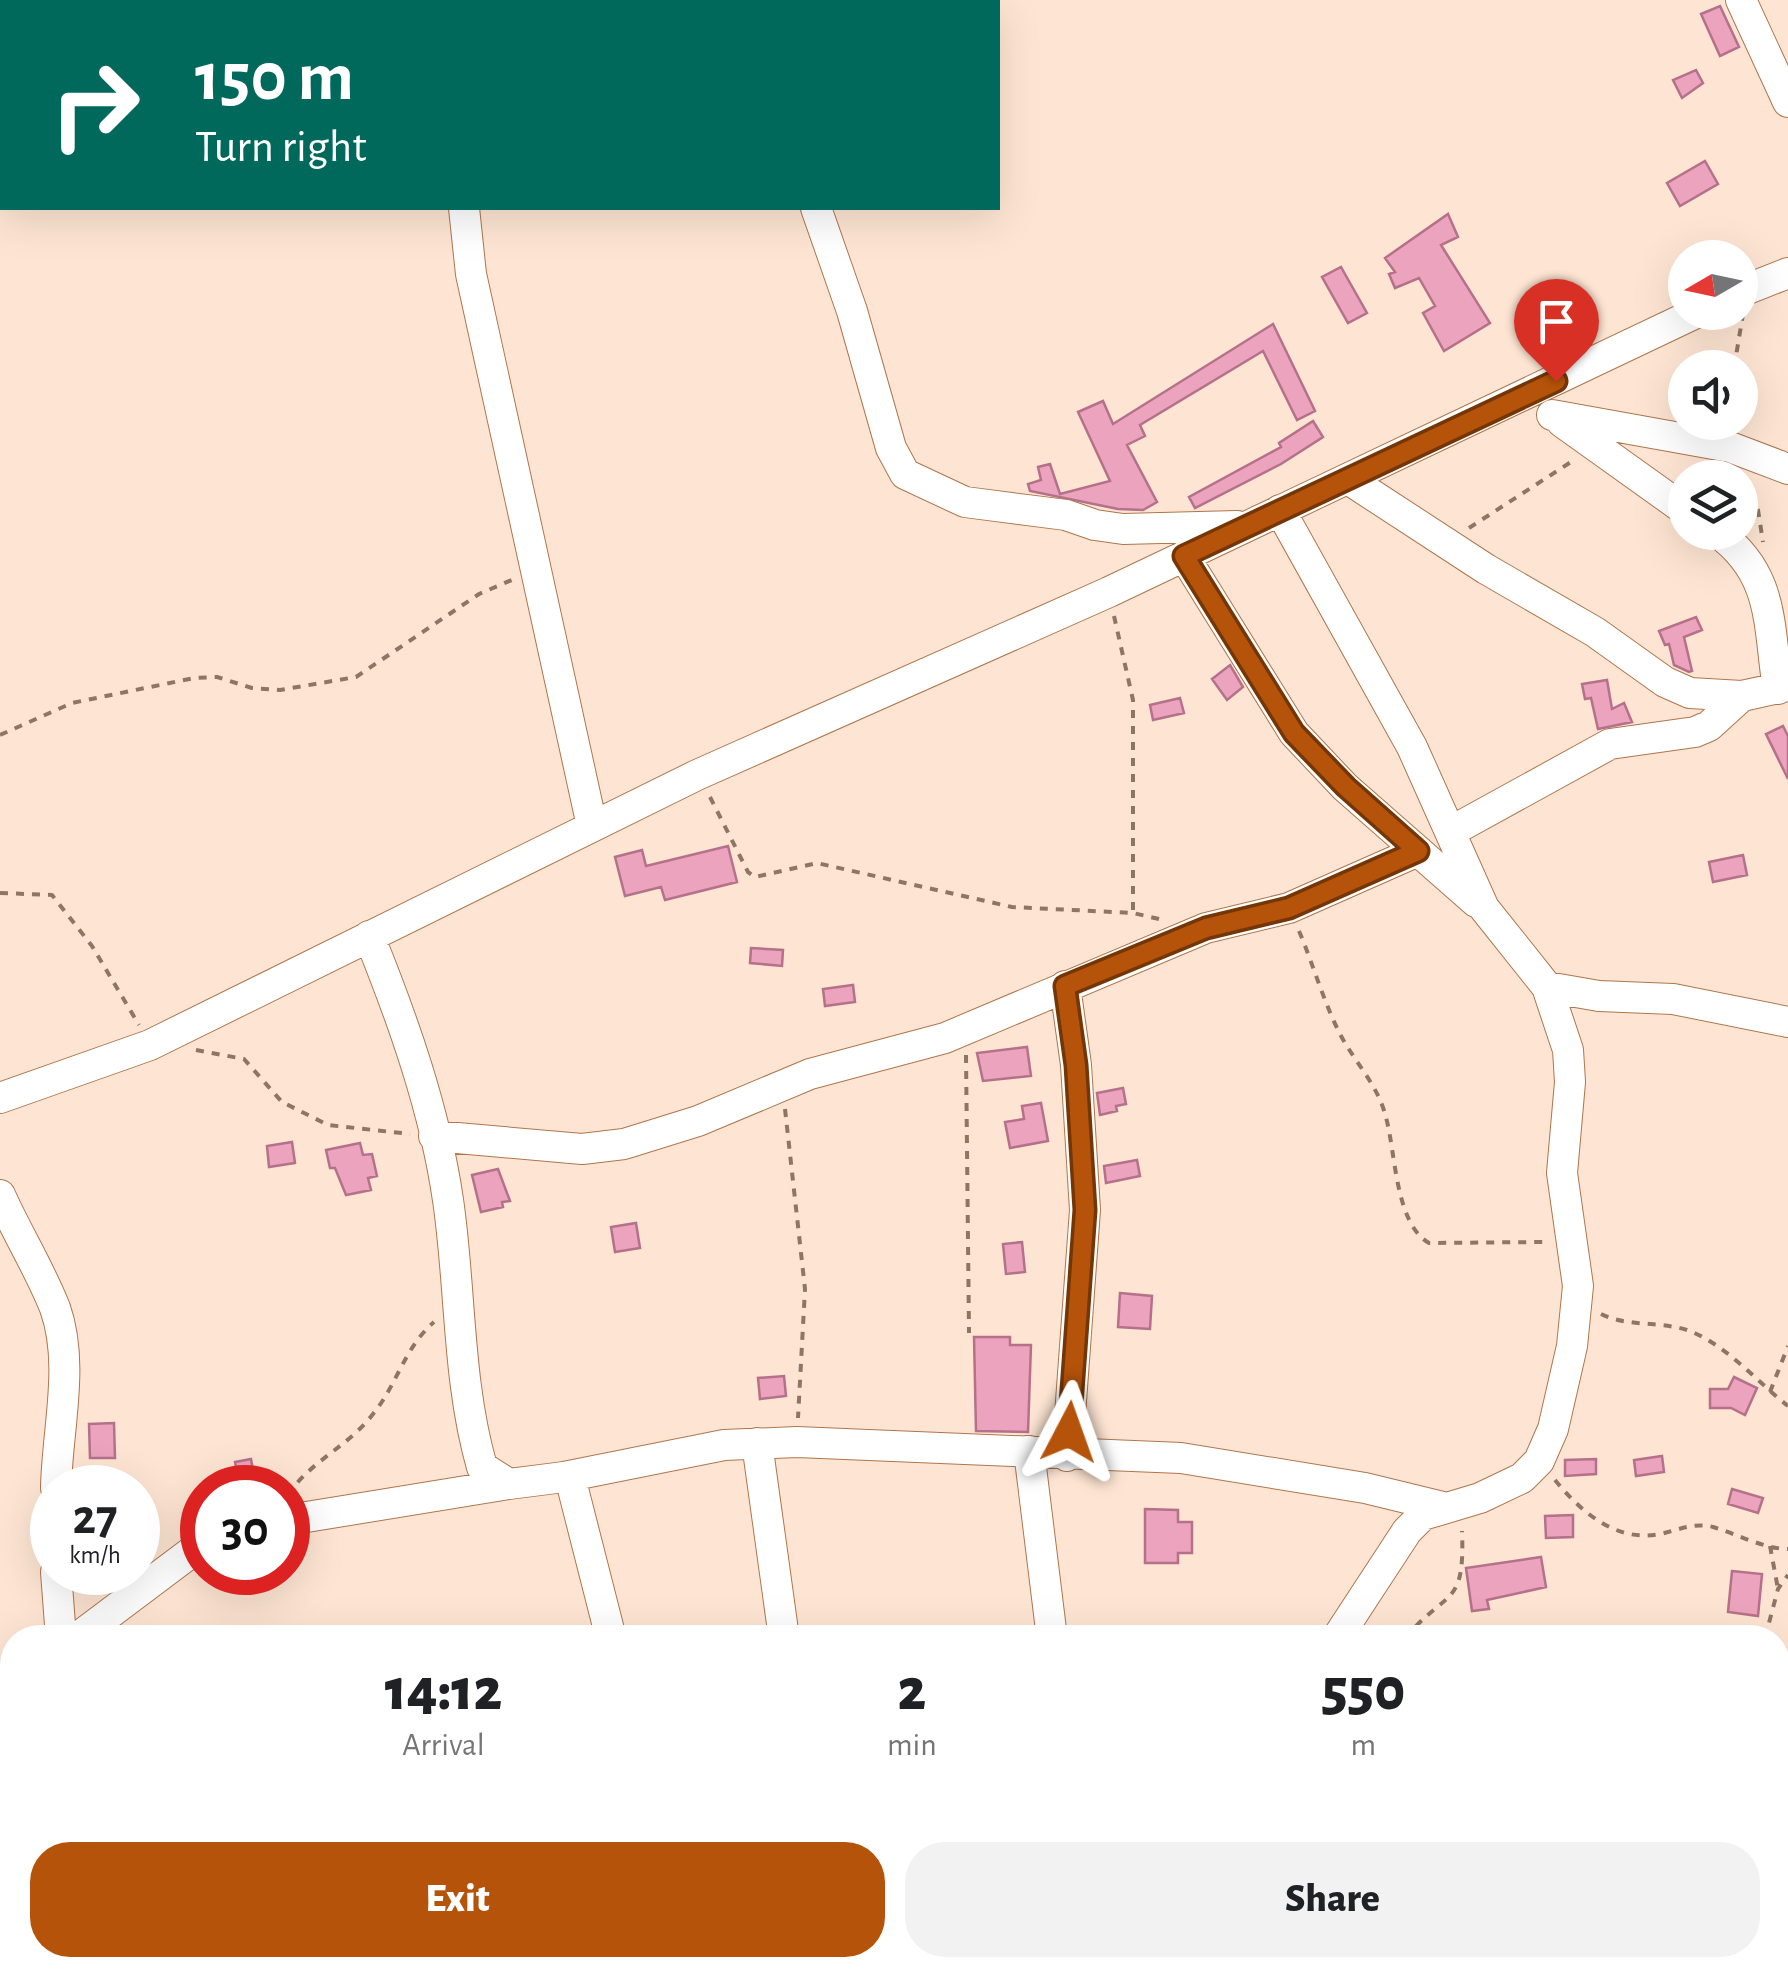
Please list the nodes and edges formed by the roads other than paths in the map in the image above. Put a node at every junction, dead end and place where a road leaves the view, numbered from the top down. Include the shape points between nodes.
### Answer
1 (1741, 0) edge
2 (1788, 102) edge
3 (464, 210) edge
4 (817, 210) edge
5 (1788, 273) edge
6 (1758, 285) edge
7 (1668, 326) edge
8 (1520, 398) junction
9 (1552, 415) junction
10 (1788, 468) edge
11 (1348, 479) junction
12 (1668, 498) edge
13 (1280, 510) junction
14 (1246, 526) junction
15 (1737, 550) edge
16 (1184, 556) junction
17 (1783, 688) edge
18 (1742, 696) junction
19 (592, 826) junction
20 (1450, 832) junction
21 (1418, 851) junction
22 (1484, 908) junction
23 (368, 936) junction
24 (1065, 986) junction
25 (1547, 988) junction
26 (1599, 996) junction
27 (1788, 1022) edge
28 (1568, 1050) junction
29 (0, 1098) edge
30 (434, 1136) junction
31 (0, 1195) edge
32 (1070, 1408) junction
33 (757, 1443) junction
34 (1029, 1451) junction
35 (1067, 1456) junction
36 (1105, 1457) junction
37 (58, 1465) edge
38 (564, 1477) junction
39 (509, 1484) junction
40 (1443, 1507) junction
41 (310, 1516) edge
42 (180, 1561) edge
43 (57, 1595) edge
44 (59, 1625) edge
45 (94, 1625) edge
46 (608, 1625) edge
47 (782, 1625) edge
48 (1050, 1625) edge
49 (1346, 1625) edge

1 - 2 street
3 - 19 street via 471,274
4 - 14 street via 891,448 905,474 965,502 1095,525
5 - 6 street
7 - 8 street
8 - 9 street
8 - 11 street
9 - 10 street via 1730,447
9 - 12 street
11 - 13 street
11 - 18 street via 1665,682 1690,693
13 - 14 street
13 - 20 street via 1412,747
14 - 16 street
15 - 17 street via 1764,586
16 - 19 street
16 - 21 street via 1294,733
17 - 18 street
18 - 20 street via 1710,726 1610,744
19 - 23 street
20 - 22 street
21 - 22 street
21 - 24 street via 1289,908 1206,928
22 - 25 street
23 - 29 street via 150,1045
23 - 30 street
24 - 30 street via 965,1030 782,1084 624,1144 582,1149
24 - 32 street via 1085,1210
25 - 26 street
25 - 28 street
26 - 27 street via 1673,999
26 - 28 street
28 - 40 street via 1562,1173 1578,1286 1563,1398 1539,1461 1522,1478
30 - 39 street via 482,1467
31 - 37 street via 61,1335
32 - 35 street
32 - 36 street
33 - 34 street
33 - 38 street
33 - 47 street
34 - 35 street
34 - 48 street
35 - 36 street
36 - 40 street via 1180,1458 1276,1472
38 - 39 street
38 - 46 street via 578,1496
39 - 41 street
40 - 49 street via 1407,1531
42 - 45 street
43 - 44 street

